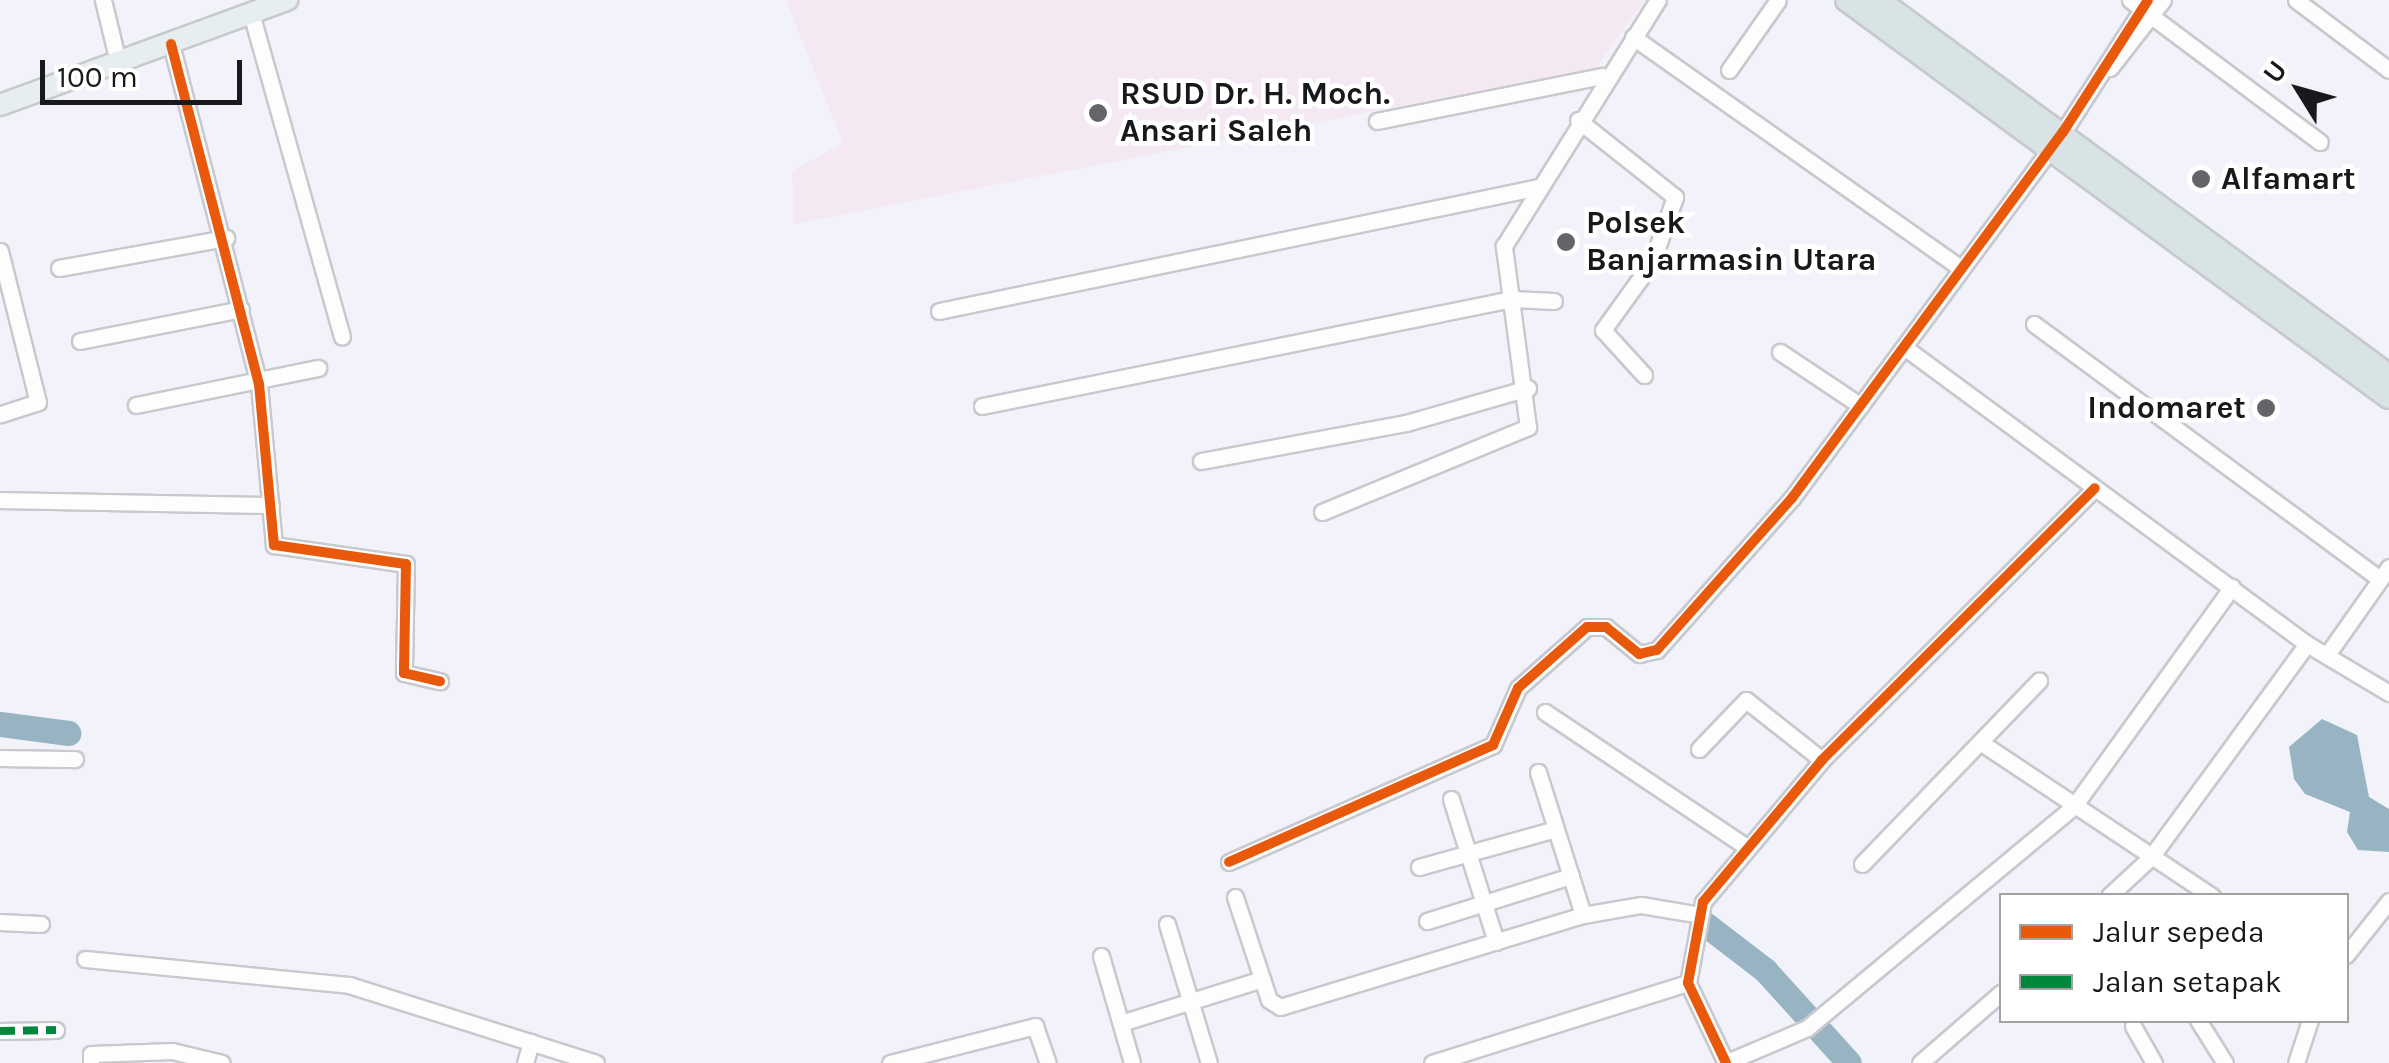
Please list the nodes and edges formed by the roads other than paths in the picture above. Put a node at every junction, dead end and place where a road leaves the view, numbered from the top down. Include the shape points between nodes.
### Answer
1 (103, 0) edge
2 (287, 0) edge
3 (1658, 0) edge
4 (1778, 0) edge
5 (1847, 0) edge
6 (1878, 0) edge
7 (2163, 0) edge
8 (2296, 0) edge
9 (2143, 6) edge
10 (251, 12) junction
11 (1633, 36) junction
12 (171, 44) junction
13 (118, 62) junction
14 (1729, 70) dead end
15 (2389, 70) edge
16 (1603, 76) junction
17 (0, 106) edge
18 (1578, 120) junction
19 (1377, 122) dead end
20 (2058, 139) junction
21 (2320, 142) dead end
22 (1539, 187) junction
23 (226, 238) junction
24 (0, 251) edge
25 (59, 268) dead end
26 (1960, 268) junction
27 (1512, 299) junction
28 (1554, 301) dead end
29 (242, 309) junction
30 (939, 311) dead end
31 (2034, 324) dead end
32 (342, 336) dead end
33 (80, 341) dead end
34 (2329, 343) junction
35 (1904, 347) junction
36 (1780, 352) dead end
37 (318, 368) dead end
38 (1644, 375) dead end
39 (2389, 376) edge
40 (259, 384) junction
41 (1528, 388) junction
42 (2389, 397) edge
43 (136, 405) dead end
44 (982, 406) dead end
45 (1861, 406) junction
46 (0, 414) edge
47 (1201, 461) dead end
48 (2094, 488) junction
49 (0, 500) edge
50 (271, 504) junction
51 (1322, 512) dead end
52 (2386, 572) edge
53 (2232, 587) junction
54 (2308, 644) junction
55 (2329, 652) junction
56 (440, 681) dead end
57 (2039, 681) dead end
58 (2389, 693) edge
59 (1545, 712) dead end
60 (1983, 744) junction
61 (1698, 749) dead end
62 (0, 758) edge
63 (75, 759) dead end
64 (1822, 760) junction
65 (1538, 772) dead end
66 (1451, 799) dead end
67 (2074, 806) junction
68 (1556, 828) junction
69 (1747, 847) junction
70 (1468, 853) junction
71 (2152, 858) junction
72 (1229, 862) dead end
73 (1862, 864) dead end
74 (1419, 866) dead end
75 (1571, 876) junction
76 (2112, 893) edge
77 (2207, 893) edge
78 (1235, 897) dead end
79 (2389, 901) edge
80 (1484, 904) junction
81 (1583, 915) junction
82 (1695, 917) junction
83 (1427, 921) dead end
84 (0, 922) edge
85 (41, 924) dead end
86 (1167, 924) dead end
87 (1496, 942) junction
88 (2349, 952) edge
89 (1101, 956) dead end
90 (84, 959) dead end
91 (1262, 980) junction
92 (1688, 982) junction
93 (1999, 995) edge
94 (1192, 1001) junction
95 (1121, 1022) junction
96 (2200, 1023) edge
97 (2309, 1023) edge
98 (2133, 1026) dead end
99 (56, 1030) dead end
100 (0, 1031) edge
101 (531, 1042) junction
102 (2297, 1058) edge
103 (1746, 1060) edge
104 (91, 1063) edge
105 (222, 1063) edge
106 (524, 1063) edge
107 (596, 1063) edge
108 (890, 1063) edge
109 (1048, 1063) edge
110 (1132, 1063) edge
111 (1209, 1063) edge
112 (1432, 1063) edge
113 (1725, 1063) edge
114 (1920, 1063) edge
115 (2154, 1063) edge
116 (2225, 1063) edge
117 (2314, 1063) edge

1 - 13 street
2 - 10 main road
3 - 11 street
4 - 14 street
5 - 20 highway
6 - 20 highway
7 - 9 street
8 - 15 street
9 - 20 street
9 - 21 street
10 - 12 main road
10 - 32 street
11 - 16 street
11 - 26 street
12 - 13 main road
12 - 23 street
13 - 17 main road
16 - 18 street
16 - 19 street
18 - 22 street
18 - 38 street via 1675,197 1652,262 1603,330
20 - 26 street
20 - 34 highway
22 - 27 street via 1504,246
22 - 30 street
23 - 25 street
23 - 29 street
24 - 46 street via 38,402
26 - 35 street
27 - 28 street
27 - 41 street
27 - 44 street
29 - 33 street
29 - 40 street
31 - 52 street
34 - 39 highway
34 - 42 highway
35 - 45 street
35 - 48 street
36 - 45 street
37 - 40 street
40 - 43 street
40 - 50 street
41 - 47 street via 1406,423
41 - 51 street via 1522,433
45 - 72 street via 1657,650 1639,654 1606,627 1587,627 1518,688 1493,745
48 - 53 street
48 - 64 street
49 - 50 street
50 - 56 street via 281,549 406,564 404,673
52 - 55 street
53 - 54 street
53 - 67 street
54 - 55 street
54 - 71 street
55 - 58 street
57 - 60 street
59 - 69 street
60 - 67 street
60 - 73 street
61 - 64 street via 1746,700
62 - 63 street
64 - 69 street
65 - 68 street
66 - 70 street
67 - 71 street
67 - 103 street via 1812,1024
68 - 70 street
68 - 75 street
69 - 82 street
70 - 74 street
70 - 80 street
71 - 76 street
71 - 77 street
75 - 80 street
75 - 81 street
78 - 91 street
79 - 88 street
80 - 83 street
80 - 87 street
81 - 82 street via 1632,905
81 - 87 street
82 - 92 street
84 - 85 street
86 - 94 street
87 - 91 street via 1284,1006 1268,1000
89 - 95 street
90 - 101 street via 348,985
91 - 94 street
92 - 112 street
92 - 113 street
93 - 114 street
94 - 95 street
94 - 111 street
95 - 110 street
96 - 116 street
97 - 102 street
98 - 115 street
99 - 100 street
101 - 106 street
101 - 107 street
102 - 117 street
103 - 113 street
104 - 105 street via 91,1054 172,1051
108 - 109 street via 1036,1026

